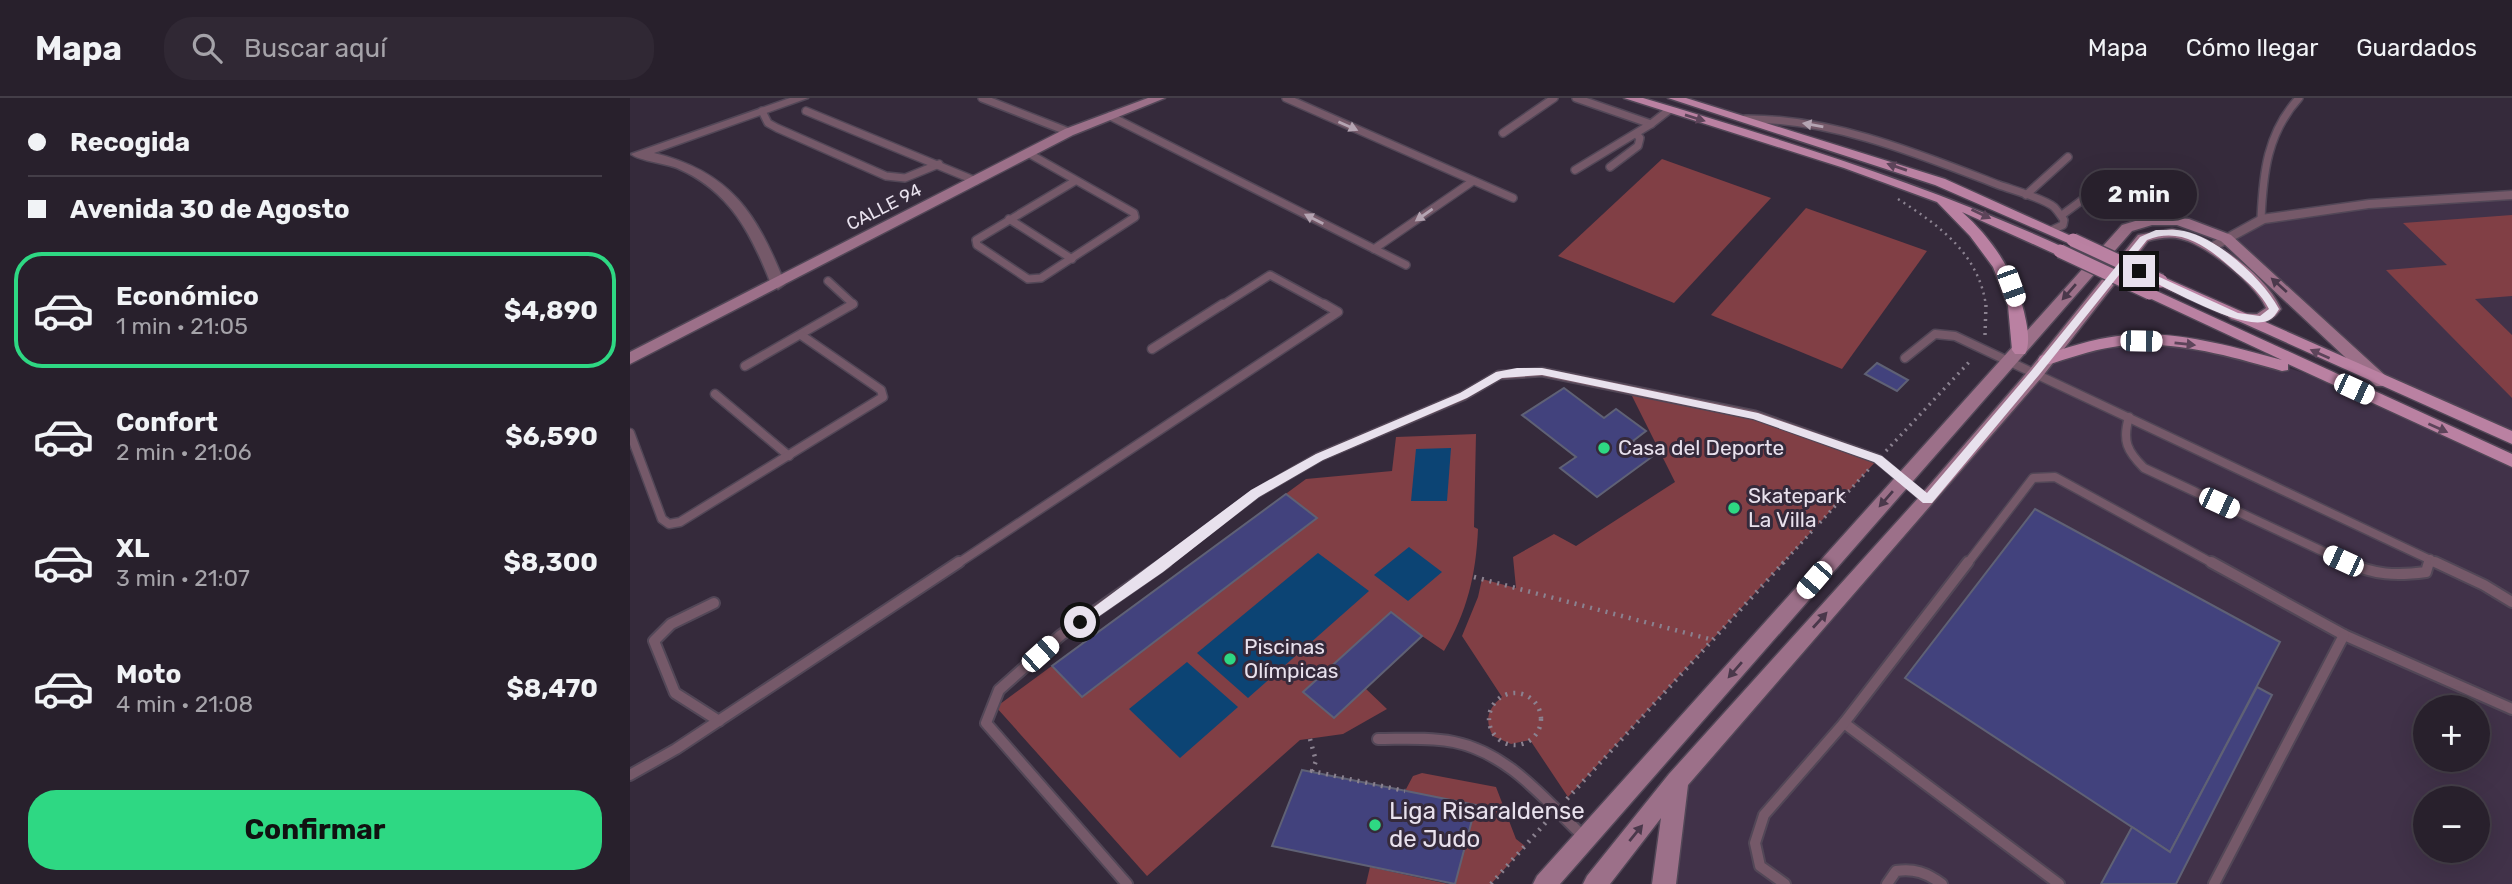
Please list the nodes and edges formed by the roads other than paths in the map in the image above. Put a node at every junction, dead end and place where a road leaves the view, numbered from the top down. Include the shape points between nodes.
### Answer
1 (982, 98) edge
2 (1158, 98) edge
3 (1286, 98) edge
4 (1554, 98) edge
5 (1576, 98) edge
6 (1630, 98) edge
7 (2299, 98) edge
8 (804, 104) edge
9 (1672, 104) edge
10 (762, 111) junction
11 (1110, 116) junction
12 (1745, 119) junction
13 (1651, 124) junction
14 (1069, 132) junction
15 (1503, 133) dead end
16 (1636, 134) junction
17 (1028, 153) junction
18 (634, 155) edge
19 (2068, 157) dead end
20 (939, 164) junction
21 (1610, 167) dead end
22 (1575, 170) dead end
23 (2116, 175) dead end
24 (976, 181) junction
25 (1075, 181) junction
26 (1473, 181) junction
27 (1928, 193) junction
28 (2025, 195) junction
29 (2512, 195) edge
30 (1513, 198) dead end
31 (2062, 215) junction
32 (1009, 219) junction
33 (2261, 219) junction
34 (2052, 230) junction
35 (2219, 242) junction
36 (1374, 249) junction
37 (1072, 259) junction
38 (1406, 265) dead end
39 (828, 281) dead end
40 (778, 284) junction
41 (2156, 287) junction
42 (2236, 316) junction
43 (801, 335) junction
44 (1152, 349) dead end
45 (2016, 355) junction
46 (1905, 358) dead end
47 (630, 359) edge
48 (745, 366) dead end
49 (2041, 367) junction
50 (2382, 382) junction
51 (715, 394) dead end
52 (2376, 399) junction
53 (2129, 417) junction
54 (630, 433) edge
55 (2512, 438) edge
56 (789, 456) junction
57 (2512, 461) edge
58 (1904, 478) junction
59 (1927, 500) junction
60 (2430, 559) junction
61 (2512, 602) edge
62 (714, 603) dead end
63 (2344, 635) junction
64 (2512, 709) edge
65 (719, 721) junction
66 (1844, 723) junction
67 (1378, 739) dead end
68 (630, 775) edge
69 (1677, 781) junction
70 (1586, 838) junction
71 (1127, 884) edge
72 (1545, 884) edge
73 (1595, 884) edge
74 (1664, 884) edge
75 (1785, 884) edge
76 (1887, 884) edge
77 (1942, 884) edge
78 (2059, 884) edge
79 (2214, 884) edge

1 - 14 lane
2 - 11 street, CALLE 94
3 -> 26 lane
4 - 15 lane
5 - 13 lane
6 - 9 main road
7 - 33 lane via 2275,126 2263,167
8 - 10 street
8 - 20 lane
9 - 12 main road
9 - 13 lane
9 -> 27 main road
10 - 18 street
10 - 20 lane via 777,128 886,176 905,178
11 - 14 street, CALLE 94
36 -> 11 lane
28 -> 12 lane via 1930,158 1822,127 1770,118
34 -> 12 main road via 1940,182
13 - 16 lane
14 - 17 street, CALLE 94
16 - 21 lane via 1640,138 1637,146
16 - 22 lane
17 - 24 street, CALLE 94
17 - 25 lane
18 - 40 street via 653,155 687,169 726,194 742,209
19 - 28 lane
20 - 24 lane
23 - 31 lane
24 - 40 street, CALLE 94
25 - 32 lane
25 - 37 lane via 1135,217
26 - 30 lane
26 -> 36 lane
27 -> 41 main road, bridge
27 - 45 main road via 1972,229 2003,271 2018,309
28 - 31 lane via 2053,206
29 - 33 street via 2369,204
31 - 34 lane via 2063,225
32 - 37 lane
32 - 37 lane via 983,234 976,240 977,246 1028,279 1041,278
33 - 35 street
34 - 41 main road, bridge
35 - 42 street via 2266,293 2274,309 2262,319
35 -> 45 street via 2206,227 2182,220 2141,221 2127,228
35 - 49 street via 2182,233 2156,233 2143,239
50 -> 35 street
36 - 38 lane
39 - 43 lane via 853,304
40 - 47 street, CALLE 94
41 - 42 main road
41 - 52 main road
50 -> 42 main road
43 - 48 lane
43 - 56 lane via 881,390 883,397
44 - 65 lane via 1270,275 1338,312
45 - 46 lane via 1939,332
45 - 49 lane
45 - 58 street
49 -> 52 main road via 2097,345 2125,340 2184,344 2245,355
49 - 53 lane
49 - 59 street
50 - 55 main road
51 - 56 lane
52 -> 57 main road
53 - 60 lane
53 - 60 lane via 2122,436 2126,449 2144,468 2368,572 2399,576 2426,572
54 - 56 lane via 662,519 669,524 680,522
58 - 59 lane
58 -> 70 street
58 - 71 lane via 1878,459 1755,415 1542,372 1499,375 1463,396 1309,463 1255,494 1061,635 999,690 986,723
69 -> 59 street
60 - 61 lane
62 - 65 lane via 663,628 654,641 675,693
63 - 64 lane
63 - 66 lane via 2055,477 2033,478
63 - 79 lane
65 - 68 lane
66 - 75 lane via 1764,814 1755,843 1760,866
66 - 78 lane
67 - 70 lane via 1441,741 1475,748 1513,770
73 -> 69 street
69 - 74 street
70 - 72 street
76 - 77 lane via 1896,871 1909,868 1928,873

